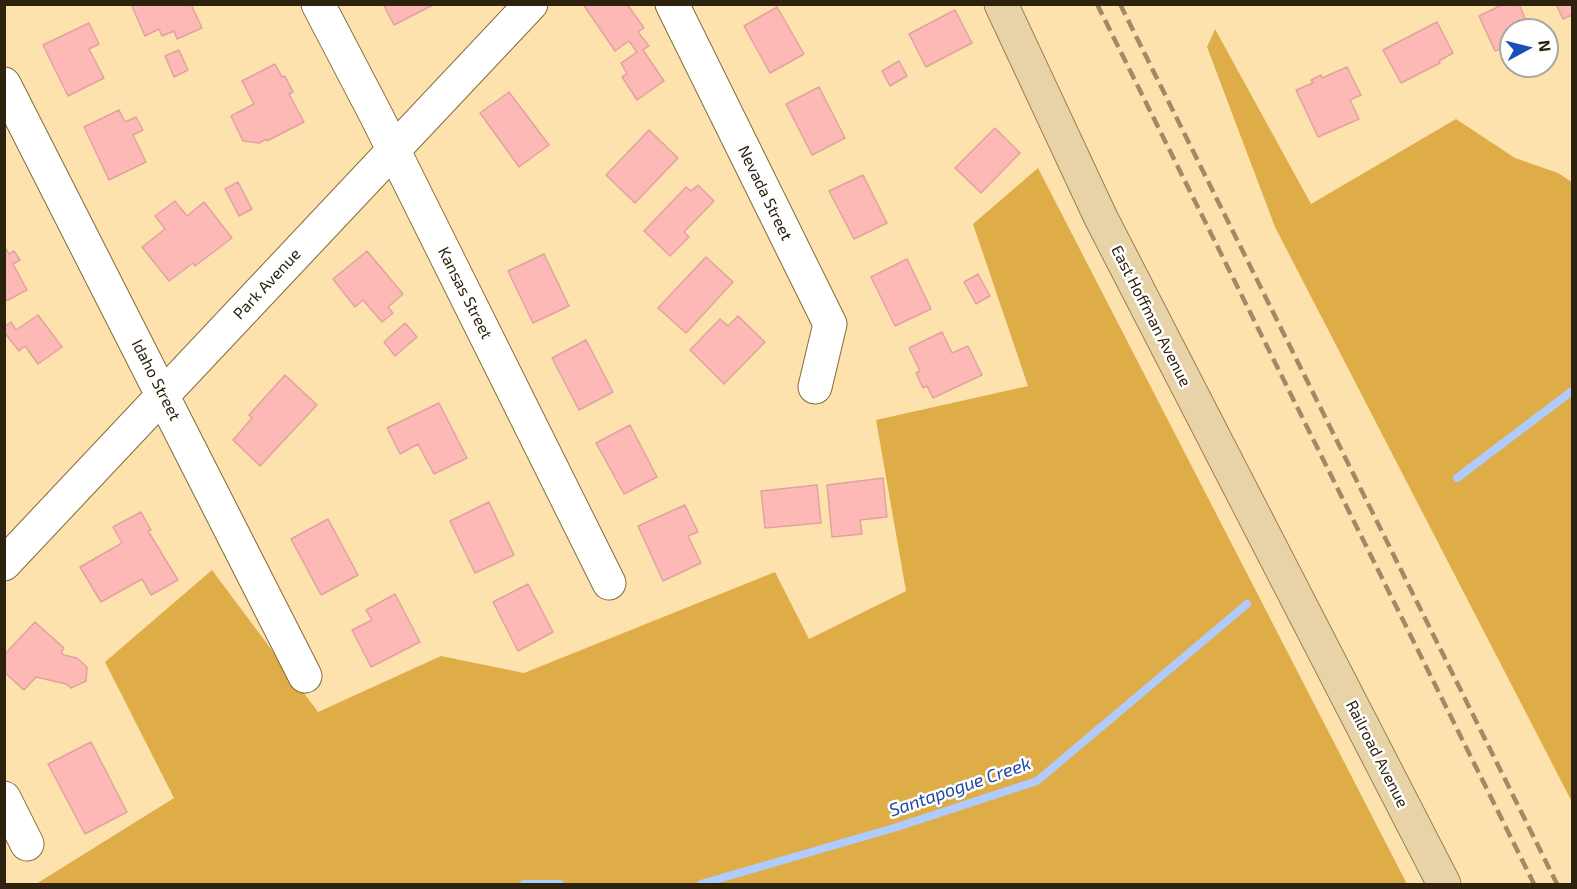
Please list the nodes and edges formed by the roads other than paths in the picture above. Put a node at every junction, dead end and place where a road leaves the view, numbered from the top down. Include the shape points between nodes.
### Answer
1 (318, 4) edge
2 (531, 4) edge
3 (672, 4) edge
4 (1001, 4) edge
5 (4, 84) edge
6 (393, 150) junction
7 (815, 387) dead end
8 (163, 394) junction
9 (4, 564) edge
10 (609, 583) dead end
11 (1309, 624) joint
12 (305, 676) dead end
13 (4, 798) edge
14 (27, 844) dead end
15 (1444, 885) edge

1 - 6 street, Kansas Street
2 - 6 street, Park Avenue
3 - 7 street, Nevada Street via 830,324
4 - 11 main road, East Hoffman Avenue via 1101,218
5 - 8 street, Idaho Street
6 - 8 street, Park Avenue
6 - 10 street, Kansas Street
8 - 9 street, Park Avenue
8 - 12 street, Idaho Street
11 - 15 main road, Railroad Avenue
13 - 14 street

